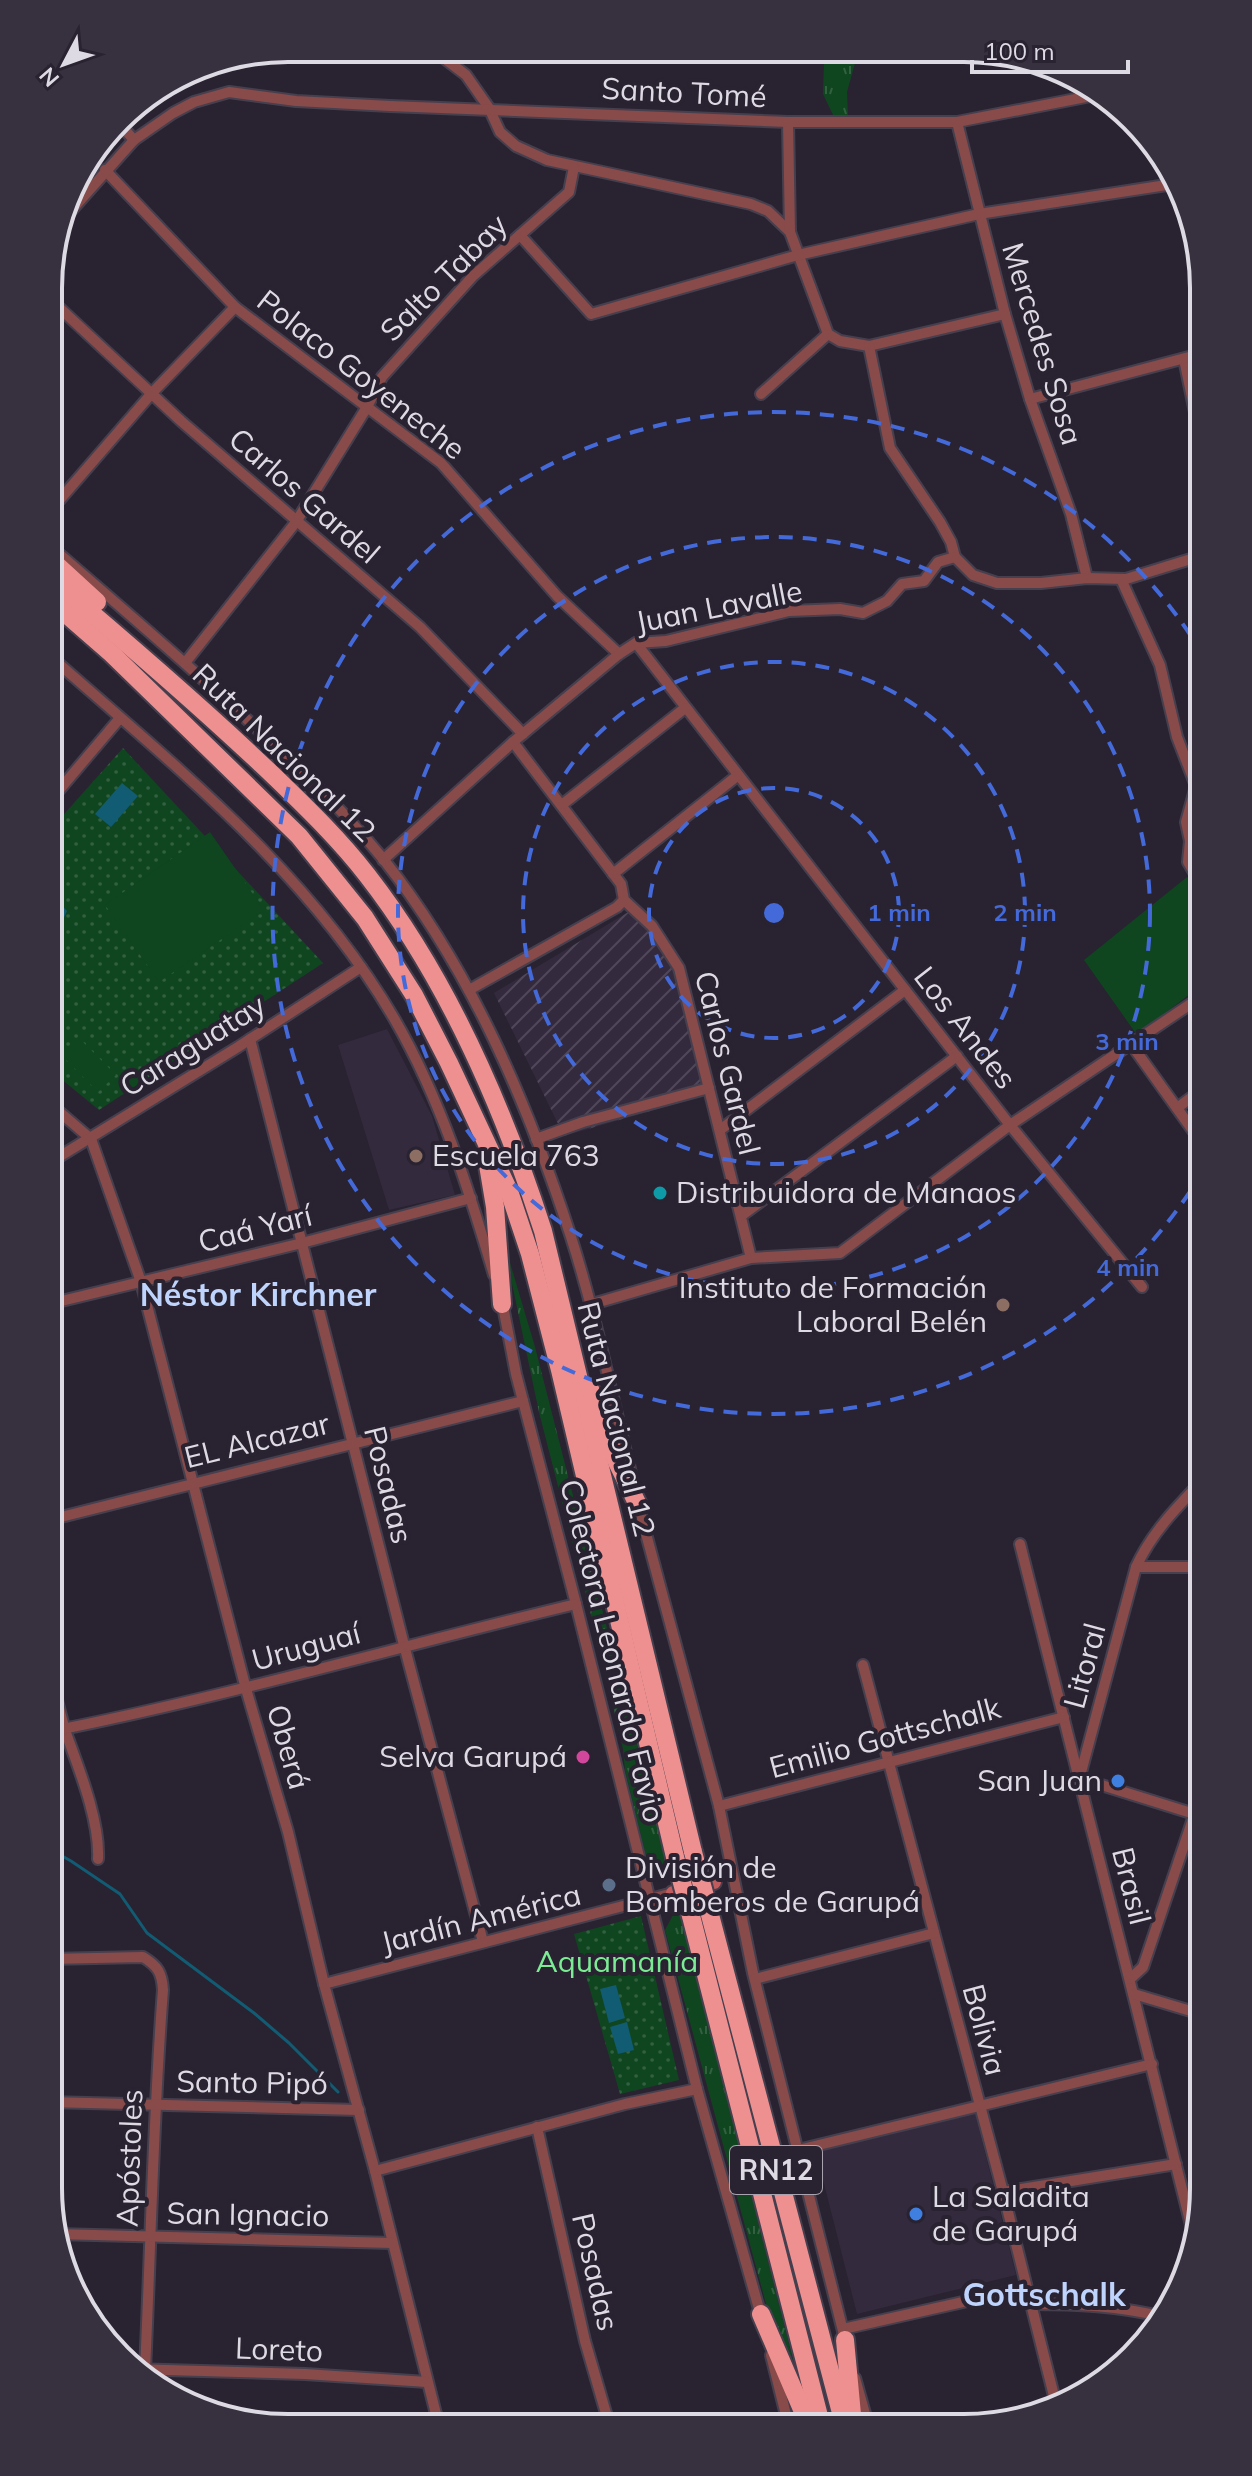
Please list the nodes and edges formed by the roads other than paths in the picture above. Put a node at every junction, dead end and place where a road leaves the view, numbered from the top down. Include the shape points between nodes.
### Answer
1 (449, 62) edge
2 (1085, 97) edge
3 (489, 108) junction
4 (788, 122) junction
5 (957, 122) junction
6 (126, 131) edge
7 (134, 140) junction
8 (574, 167) junction
9 (105, 170) junction
10 (1165, 185) edge
11 (79, 200) edge
12 (979, 214) junction
13 (790, 232) junction
14 (520, 235) junction
15 (798, 255) junction
16 (235, 307) junction
17 (62, 310) edge
18 (1005, 314) junction
19 (828, 334) junction
20 (869, 346) junction
21 (1190, 357) edge
22 (1184, 359) junction
23 (1190, 388) edge
24 (152, 393) junction
25 (761, 394) dead end
26 (1030, 399) junction
27 (367, 407) junction
28 (62, 497) edge
29 (296, 522) junction
30 (62, 556) edge
31 (955, 557) junction
32 (1190, 560) edge
33 (62, 570) edge
34 (1087, 578) junction
35 (1121, 579) junction
36 (62, 588) edge
37 (62, 610) edge
38 (636, 643) junction
39 (619, 654) junction
40 (185, 663) junction
41 (62, 667) edge
42 (182, 690) junction
43 (685, 708) junction
44 (120, 718) junction
45 (523, 734) junction
46 (513, 742) junction
47 (1190, 771) edge
48 (737, 776) junction
49 (62, 787) edge
50 (563, 804) junction
51 (1190, 808) edge
52 (1190, 841) edge
53 (1190, 841) edge
54 (383, 860) junction
55 (1190, 865) edge
56 (613, 874) junction
57 (624, 900) junction
58 (361, 967) junction
59 (469, 990) junction
60 (905, 990) junction
61 (1190, 1004) edge
62 (250, 1039) junction
63 (1131, 1044) junction
64 (957, 1056) junction
65 (709, 1088) junction
66 (1190, 1098) edge
67 (1177, 1108) junction
68 (62, 1114) edge
69 (479, 1125) junction
70 (1010, 1125) junction
71 (1190, 1126) edge
72 (720, 1130) junction
73 (91, 1139) junction
74 (536, 1139) junction
75 (62, 1156) edge
76 (471, 1198) junction
77 (741, 1216) junction
78 (302, 1243) junction
79 (751, 1258) junction
80 (141, 1282) junction
81 (1142, 1287) dead end
82 (62, 1301) edge
83 (502, 1304) junction
84 (589, 1305) junction
85 (561, 1310) junction
86 (523, 1401) junction
87 (353, 1442) junction
88 (193, 1482) junction
89 (1190, 1494) edge
90 (638, 1505) junction
91 (62, 1517) edge
92 (1020, 1544) dead end
93 (1136, 1567) junction
94 (1190, 1567) edge
95 (576, 1604) junction
96 (404, 1645) junction
97 (863, 1665) dead end
98 (246, 1689) junction
99 (62, 1717) edge
100 (1064, 1717) junction
101 (65, 1729) junction
102 (62, 1730) edge
103 (889, 1761) junction
104 (1079, 1778) junction
105 (719, 1806) junction
106 (1190, 1813) edge
107 (1190, 1840) edge
108 (684, 1855) junction
109 (98, 1859) dead end
110 (734, 1878) junction
111 (714, 1882) joint
112 (673, 1893) joint
113 (649, 1900) junction
114 (700, 1914) junction
115 (934, 1933) junction
116 (483, 1942) junction
117 (62, 1959) edge
118 (755, 1979) junction
119 (1130, 1979) junction
120 (324, 1984) junction
121 (1134, 1994) junction
122 (1190, 2011) edge
123 (1152, 2064) junction
124 (697, 2089) junction
125 (62, 2102) edge
126 (154, 2104) junction
127 (980, 2107) junction
128 (359, 2110) junction
129 (537, 2127) junction
130 (798, 2150) junction
131 (1176, 2164) junction
132 (375, 2171) junction
133 (1180, 2179) junction
134 (1190, 2182) edge
135 (1003, 2192) junction
136 (1188, 2214) edge
137 (67, 2234) edge
138 (152, 2237) junction
139 (392, 2243) junction
140 (1025, 2288) junction
141 (1029, 2304) junction
142 (761, 2314) junction
143 (1151, 2314) edge
144 (844, 2335) junction
145 (149, 2366) edge
146 (155, 2370) edge
147 (427, 2382) junction
148 (1054, 2396) edge
149 (436, 2414) edge
150 (606, 2414) edge
151 (786, 2414) edge
152 (804, 2414) edge
153 (819, 2414) edge
154 (841, 2414) edge
155 (852, 2414) edge
156 (865, 2414) edge

1 - 3 street via 466,75
2 - 5 street, Santo Tomé
3 - 4 street, Santo Tomé
3 - 7 street, Santo Tomé via 296,101 229,92 194,102
3 - 8 street via 500,132 516,146
4 - 5 street, Santo Tomé
4 - 13 street
5 - 12 street, Mercedes Sosa
6 - 7 street
7 - 9 street, Santo Tomé
8 - 13 street via 751,204 768,211
8 - 14 street, Salto Tabay via 569,192
9 - 11 street, Santo Tomé
9 - 16 street, Polaco Goyeneche
10 - 12 street
12 - 15 street
12 - 18 street, Mercedes Sosa
13 - 15 street
14 - 15 street via 591,314
14 - 27 street, Salto Tabay via 412,341 382,377
15 - 19 street
16 - 24 street
16 - 27 street, Polaco Goyeneche
17 - 24 street, Carlos Gardel
18 - 20 street
18 - 26 street, Mercedes Sosa
19 - 20 street
19 - 25 street
20 - 31 street via 890,448 940,522
21 - 22 street
22 - 23 street
22 - 26 street
24 - 28 street
24 - 29 street, Carlos Gardel
26 - 34 street, Mercedes Sosa via 1071,514
27 - 29 street, Salto Tabay
27 - 39 street, Polaco Goyeneche via 441,463 557,596
29 - 40 street, Salto Tabay
29 - 45 street, Carlos Gardel via 420,627
30 - 40 street
31 - 34 street via 973,575 997,583
31 - 38 street, Juan Lavalle via 938,562 924,581 902,584 887,601 863,613 789,611 666,641
32 - 35 street
33 - 42 highway
34 - 35 street
35 - 47 street via 1160,665
36 - 42 highway, Ruta Nacional 12 / RN12
37 - 69 highway, Ruta Nacional 12 / RN12 via 299,836 365,918 406,982
38 - 39 street, Juan Lavalle
38 - 43 street, Los Andes
39 - 45 street, Juan Lavalle
40 - 54 street via 323,790
41 - 44 street
42 - 85 highway, Ruta Nacional 12 / RN12 via 359,865 435,980 475,1054 527,1181
43 - 48 street, Los Andes
43 - 50 street
44 - 49 street
44 - 58 street via 243,827 312,901
45 - 46 street, Juan Lavalle
46 - 50 street, Carlos Gardel
46 - 54 street, Juan Lavalle
48 - 56 street
48 - 60 street, Los Andes
50 - 56 street, Carlos Gardel
51 - 52 street
53 - 55 street
54 - 59 street
56 - 57 street, Carlos Gardel
57 - 59 street
57 - 65 street, Carlos Gardel via 652,926 679,968
58 - 62 street, Caraguatay
58 - 76 street via 437,1104
59 - 74 street
60 - 64 street, Los Andes
60 - 72 street
61 - 63 street
62 - 73 street, Caraguatay
62 - 78 street, Posadas
63 - 67 street
63 - 70 street
64 - 70 street, Los Andes
64 - 77 street
65 - 72 street, Carlos Gardel
65 - 74 street
66 - 67 street
67 - 71 street
68 - 73 street
69 - 83 highway via 495,1207
69 - 108 highway, Ruta Nacional 12 / RN12 via 530,1254
70 - 79 street via 840,1253
70 - 81 street, Los Andes
72 - 77 street, Carlos Gardel
73 - 75 street, Caraguatay
73 - 80 street, Oberá
74 - 84 street
76 - 78 street, Caá Yarí
76 - 83 street, Colectora Leonardo Favio
77 - 79 street, Carlos Gardel
78 - 80 street, Caá Yarí
78 - 87 street, Posadas
79 - 84 street
80 - 82 street, Caá Yarí
80 - 88 street, Oberá
83 - 86 street, Colectora Leonardo Favio
84 - 90 street
85 - 90 highway
85 - 108 highway, Ruta Nacional 12 / RN12
86 - 87 street, EL Alcazar
86 - 95 street, Colectora Leonardo Favio
87 - 88 street, EL Alcazar
87 - 96 street, Posadas
88 - 91 street, EL Alcazar
88 - 98 street, Oberá
89 - 93 street, Litoral via 1146,1545
90 - 105 street
92 - 100 street, Brasil
93 - 94 street
93 - 104 street, Litoral
95 - 96 street, Uruguaí
95 - 113 street, Colectora Leonardo Favio
96 - 98 street, Uruguaí
96 - 116 street, Posadas
97 - 103 street, Bolivia
98 - 101 street, Uruguaí
98 - 120 street, Oberá via 288,1832
99 - 101 street
100 - 103 street, Emilio Gottschalk
100 - 104 street, Brasil
101 - 102 street, Uruguaí
101 - 109 street via 85,1789
103 - 105 street, Emilio Gottschalk
103 - 115 street, Bolivia
104 - 106 street
104 - 119 street, Brasil
105 - 110 street
107 - 119 street via 1143,1967
108 - 114 highway, Ruta Nacional 12 / RN12, bridge
110 - 111 street
110 - 118 street
111 - 112 street
112 - 113 street, Jardín América
113 - 116 street, Jardín América
113 - 124 street, Colectora Leonardo Favio
114 - 153 highway, Ruta Nacional 12 / RN12
114 - 154 highway, Ruta Nacional 12 / RN12
115 - 118 street
115 - 127 street, Bolivia
116 - 120 street, Jardín América
117 - 126 street, Apóstoles via 143,1957 156,1965 163,1990
118 - 130 street
119 - 121 street, Brasil
120 - 128 street, Oberá
121 - 122 street
121 - 123 street, Brasil
123 - 127 street
123 - 131 street, Brasil
124 - 129 street
124 - 142 street, Colectora Leonardo Favio
125 - 126 street, Santo Pipó
126 - 128 street, Santo Pipó
126 - 138 street, Apóstoles
127 - 130 street
127 - 135 street, Bolivia
128 - 132 street, Oberá
129 - 132 street
129 - 150 street, Posadas
130 - 144 street
131 - 133 street, Brasil
131 - 135 street
132 - 139 street, Oberá
133 - 134 street
133 - 136 street, Brasil
135 - 140 street, Bolivia
137 - 138 street, San Ignacio
138 - 139 street, San Ignacio
138 - 145 street, Apóstoles
139 - 147 street, Oberá
140 - 141 street, Bolivia
140 - 144 street
141 - 143 street via 1084,2304
141 - 148 street, Bolivia
142 - 151 street, Colectora Leonardo Favio
142 - 152 highway
144 - 155 highway
144 - 156 street
146 - 147 street, Loreto
147 - 149 street, Oberá

